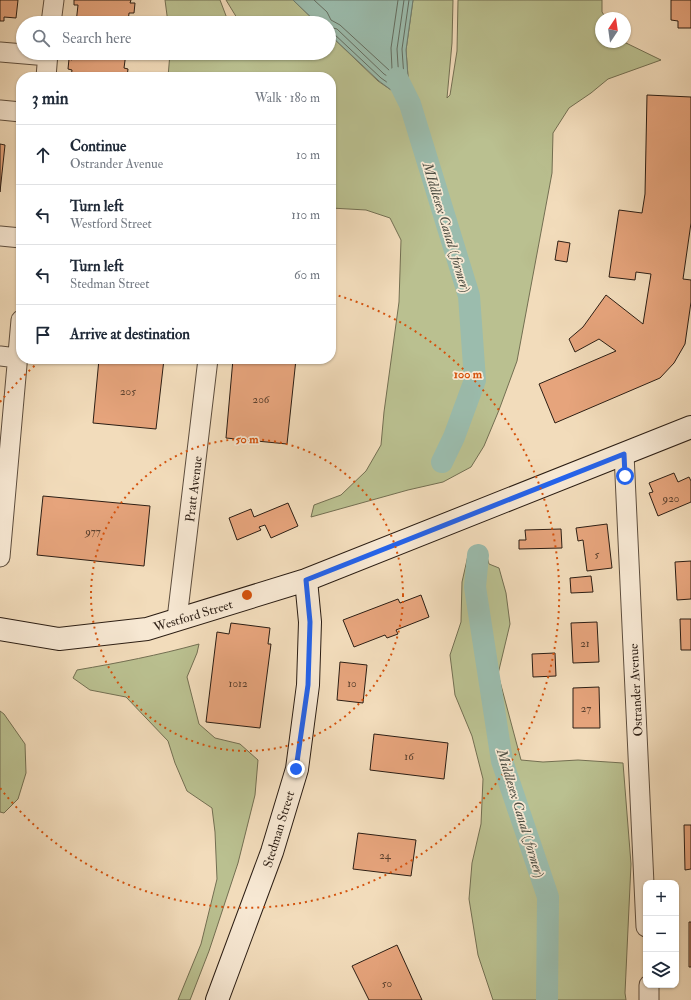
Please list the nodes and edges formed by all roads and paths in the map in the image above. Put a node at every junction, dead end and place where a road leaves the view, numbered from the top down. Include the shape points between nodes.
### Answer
1 (54, 0) edge
2 (52, 16) edge
3 (0, 52) edge
4 (16, 53) edge
5 (47, 60) edge
6 (46, 72) edge
7 (0, 110) edge
8 (16, 112) edge
9 (0, 236) edge
10 (16, 238) edge
11 (16, 335) edge
12 (9, 357) edge
13 (207, 364) edge
14 (691, 427) edge
15 (624, 454) junction
16 (0, 557) edge
17 (306, 580) junction
18 (177, 619) junction
19 (0, 629) edge
20 (645, 916) edge
21 (649, 988) edge
22 (217, 1000) edge
23 (649, 1000) edge

1 - 2 street
3 - 4 street
5 - 6 street
7 - 8 street
9 - 10 street
11 - 12 street
12 - 16 street
13 - 18 street, Pratt Avenue
14 - 15 main road, Westford Street
15 - 17 main road, Westford Street
15 - 20 street, Ostrander Avenue
17 - 18 main road, Westford Street
17 - 22 main road, Stedman Street via 310,622 308,685 296,769 272,852
18 - 19 main road, Westford Street via 147,629 59,639
21 - 23 street

